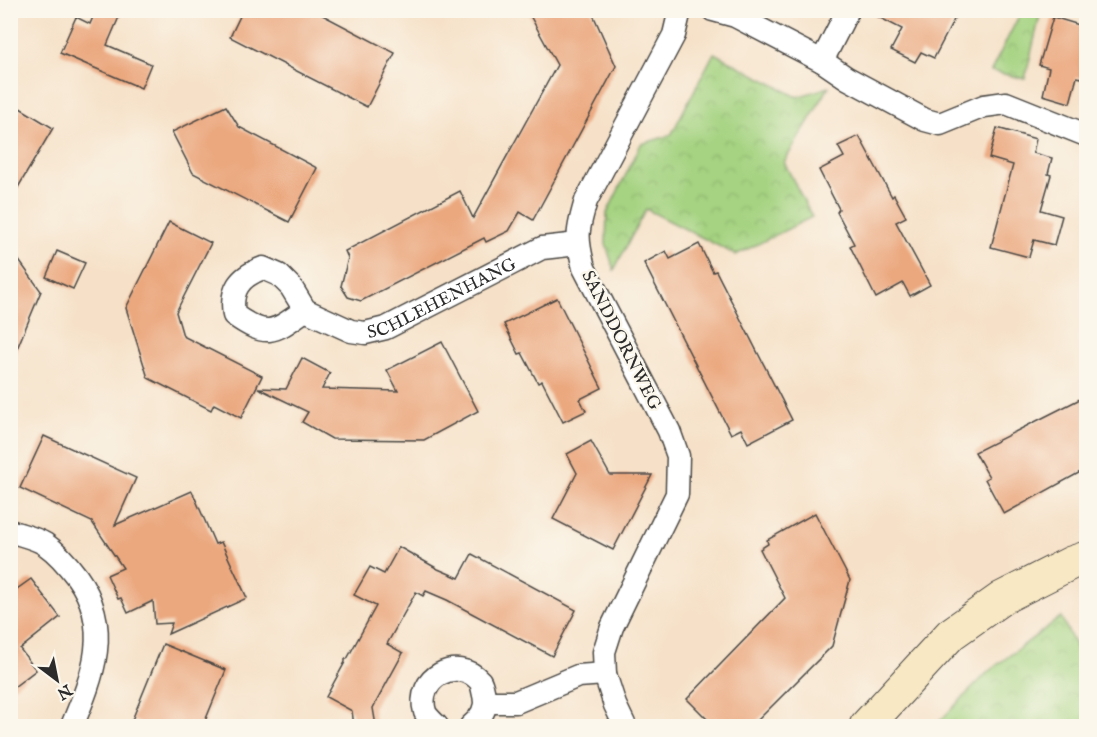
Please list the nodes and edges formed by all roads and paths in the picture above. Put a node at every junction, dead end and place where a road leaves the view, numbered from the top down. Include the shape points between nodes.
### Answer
1 (680, 10) edge
2 (713, 10) edge
3 (848, 10) edge
4 (822, 61) junction
5 (1086, 135) edge
6 (578, 244) junction
7 (305, 310) dead end
8 (10, 531) edge
9 (1086, 558) edge
10 (604, 674) junction
11 (486, 702) junction
12 (72, 726) edge
13 (436, 726) edge
14 (471, 726) edge
15 (625, 726) edge
16 (866, 726) edge

1 - 6 street, SANDDORNWEG via 674,35 586,201
2 - 4 street via 735,16
3 - 4 street
4 - 5 street via 925,120 940,123 984,106 1006,103
6 - 7 street, SCHLEHENHANG via 542,248 386,328 351,332
6 - 10 street, SANDDORNWEG via 584,268 669,431 678,456 677,494 612,627 604,652
8 - 12 street via 44,544 67,562 88,593 98,631 91,680
9 - 16 street via 1002,598 951,634
10 - 11 street via 578,676 516,702
10 - 15 street, SANDDORNWEG
11 - 13 street via 481,682 464,670 443,671 429,681 423,697 426,714
11 - 14 street via 481,718

